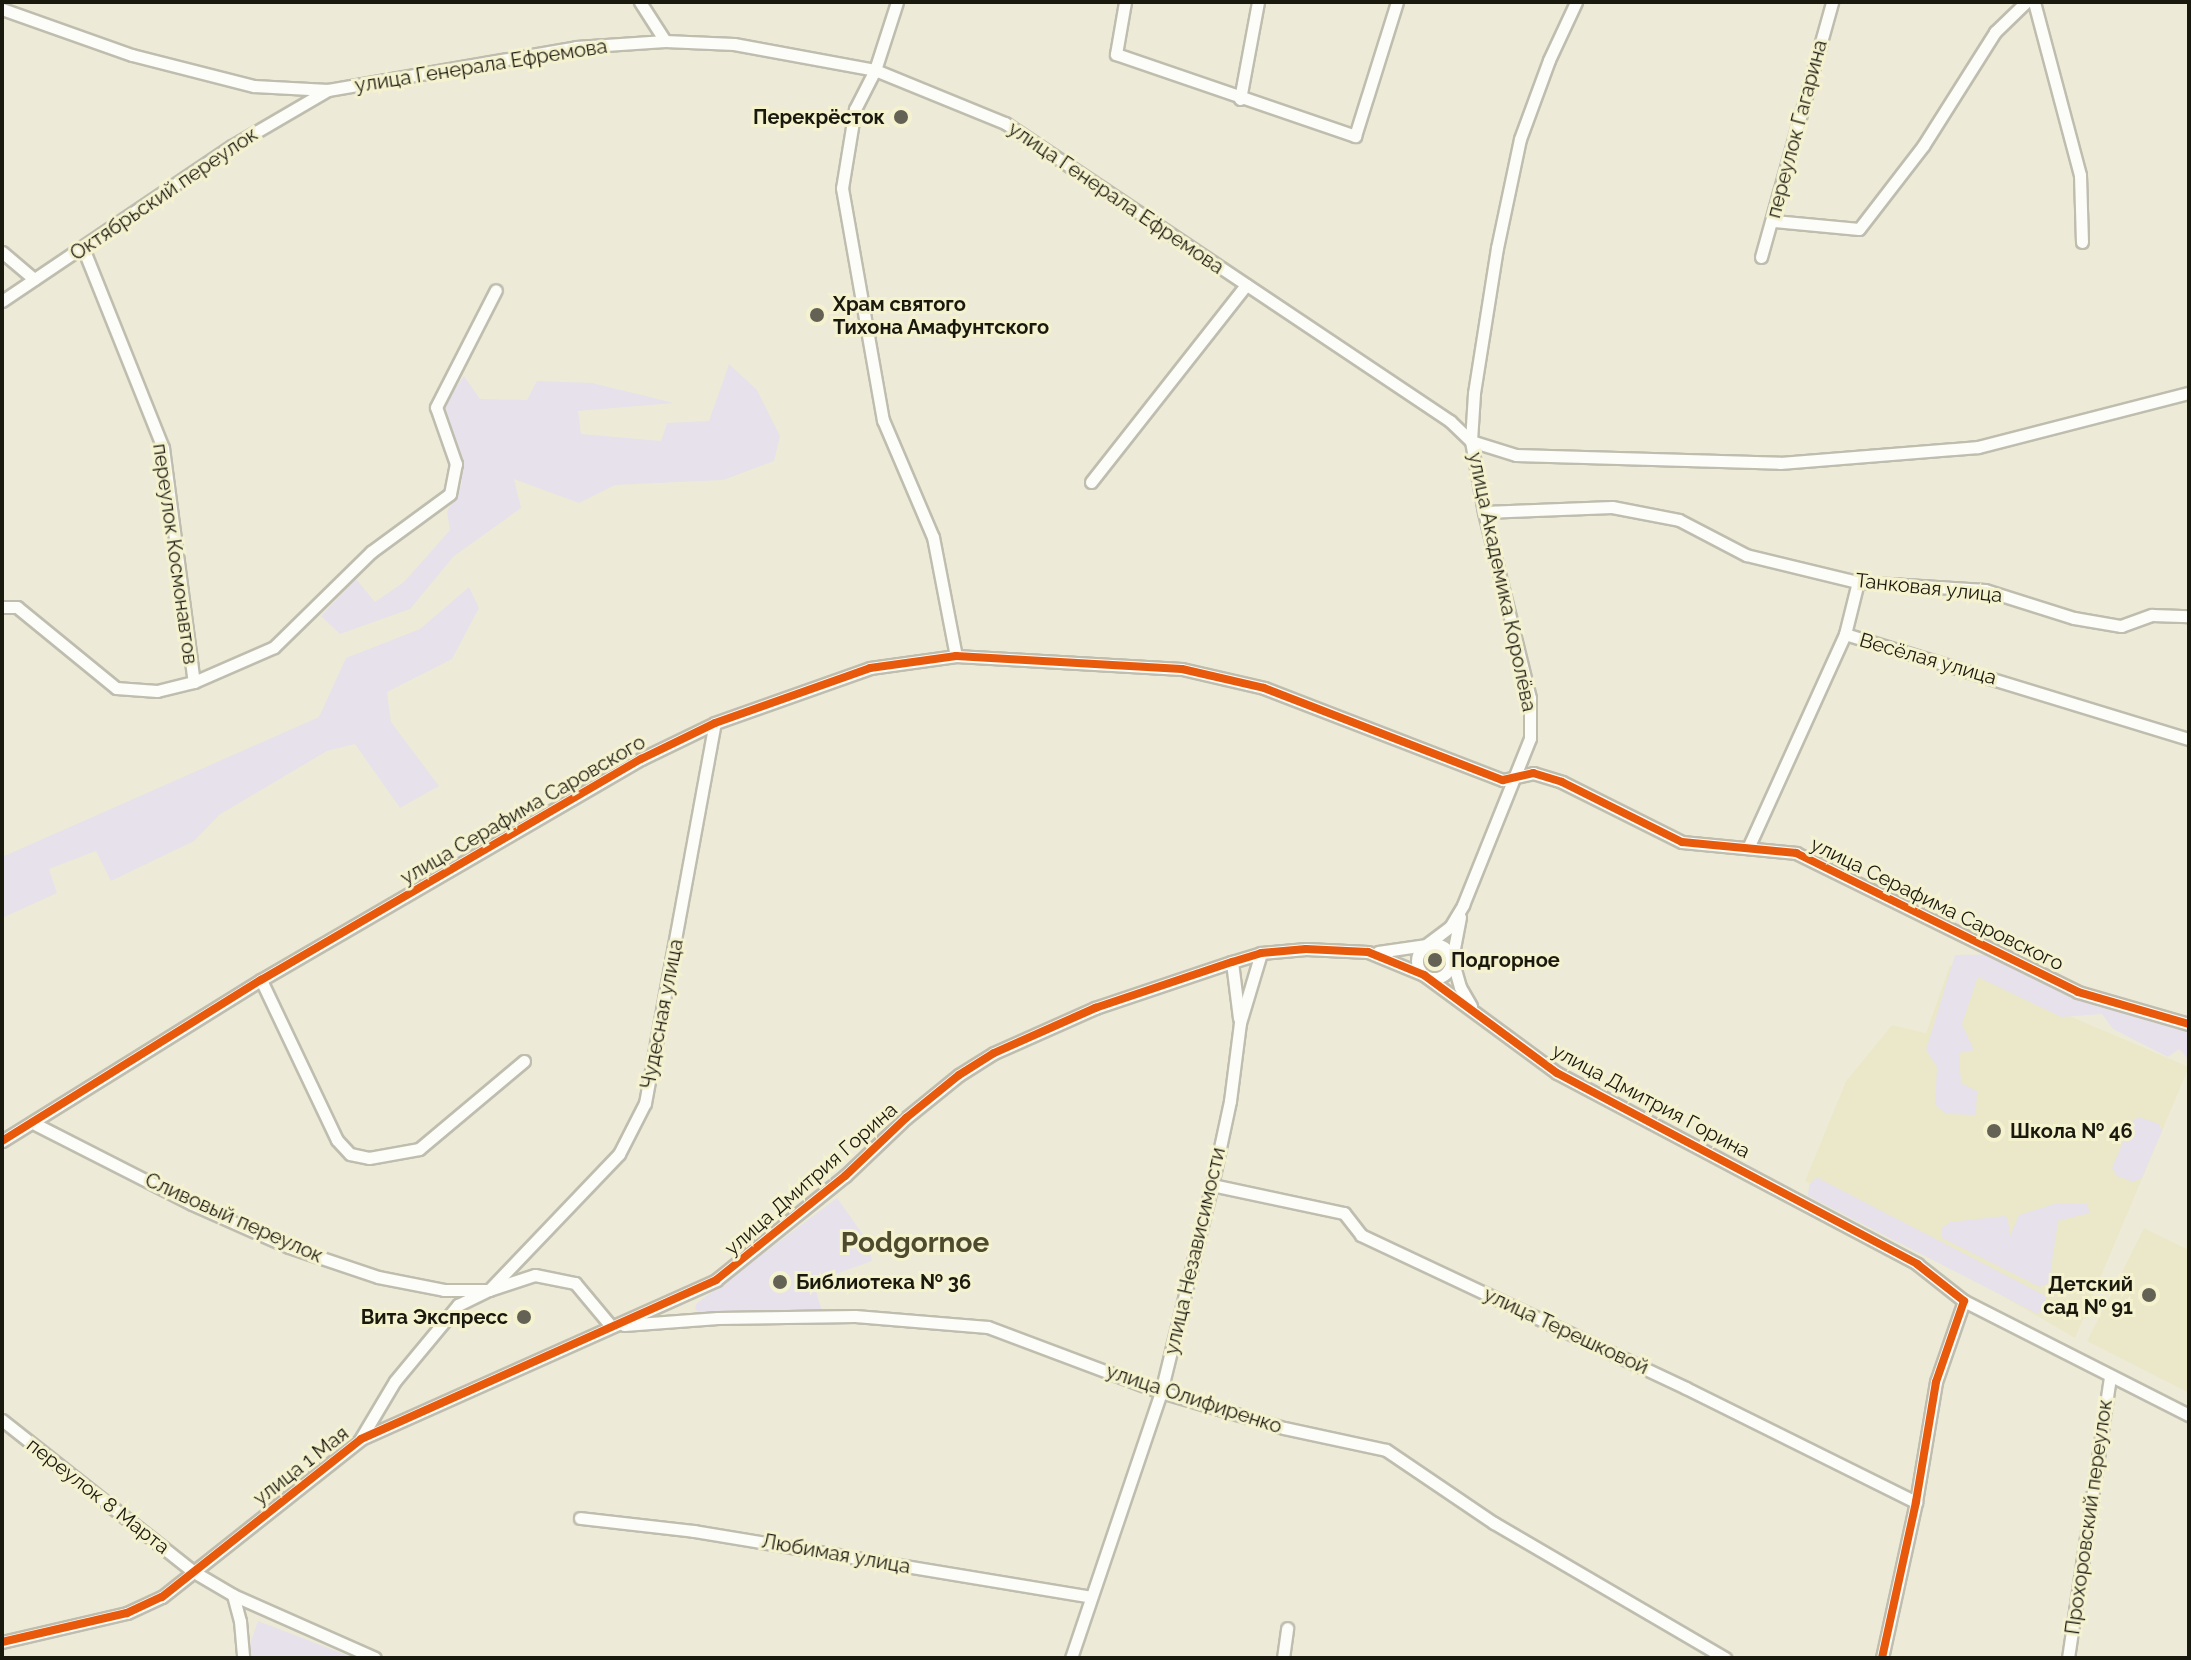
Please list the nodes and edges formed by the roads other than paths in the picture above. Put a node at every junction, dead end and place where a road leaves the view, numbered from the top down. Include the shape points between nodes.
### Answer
1 (640, 2) edge
2 (897, 2) edge
3 (1125, 2) edge
4 (1258, 2) edge
5 (1397, 2) edge
6 (1576, 2) edge
7 (1832, 2) edge
8 (2026, 2) edge
9 (2034, 2) edge
10 (2, 9) edge
11 (665, 41) junction
12 (875, 70) junction
13 (328, 90) junction
14 (1240, 99) junction
15 (1774, 221) junction
16 (2082, 242) dead end
17 (83, 248) junction
18 (2, 252) edge
19 (1761, 257) dead end
20 (34, 279) junction
21 (1246, 285) junction
22 (496, 290) dead end
23 (2, 301) edge
24 (2189, 393) edge
25 (1471, 441) junction
26 (1091, 482) dead end
27 (1484, 512) junction
28 (1858, 582) junction
29 (2, 607) edge
30 (2189, 616) edge
31 (1845, 634) junction
32 (956, 656) junction
33 (194, 682) junction
34 (715, 723) junction
35 (2189, 739) edge
36 (1516, 776) junction
37 (1748, 848) junction
38 (1463, 905) junction
39 (1426, 945) junction
40 (1368, 952) junction
41 (1261, 953) junction
42 (1452, 959) junction
43 (1232, 962) junction
44 (1424, 975) junction
45 (261, 980) junction
46 (1477, 1014) junction
47 (1240, 1023) junction
48 (2189, 1024) edge
49 (524, 1061) dead end
50 (35, 1124) junction
51 (2, 1141) edge
52 (1212, 1185) junction
53 (716, 1280) joint
54 (489, 1290) junction
55 (1964, 1301) junction
56 (611, 1326) junction
57 (2110, 1376) junction
58 (1161, 1392) junction
59 (2189, 1415) edge
60 (2, 1420) edge
61 (361, 1439) junction
62 (1916, 1502) junction
63 (580, 1518) dead end
64 (194, 1572) junction
65 (233, 1595) junction
66 (1091, 1597) junction
67 (1287, 1628) dead end
68 (2, 1642) edge
69 (243, 1658) edge
70 (375, 1658) edge
71 (1071, 1658) edge
72 (1283, 1658) edge
73 (1725, 1658) edge
74 (1882, 1658) edge
75 (2068, 1658) edge

1 - 11 street
2 - 12 street
3 - 14 street via 1116,54
4 - 14 street
5 - 14 street via 1355,136
6 - 25 street, улица Академика Королёва via 1520,139 1497,248
7 - 15 street, переулок Гагарина
8 - 15 street via 1995,32 1923,146 1859,229
9 - 16 street via 2080,175
10 - 13 street, улица Генерала Ефремова via 132,55 254,86
11 - 12 street, улица Генерала Ефремова via 734,44
11 - 13 street, улица Генерала Ефремова via 576,47
12 - 21 street, улица Генерала Ефремова via 1005,123
12 - 32 street via 855,109 842,188 883,420 933,537
13 - 17 street, Октябрьский переулок via 232,146
15 - 19 street, переулок Гагарина
17 - 20 street, Октябрьский переулок
17 - 33 street, переулок Космонавтов via 163,448
18 - 20 street
20 - 23 street, Октябрьский переулок
21 - 25 street, улица Генерала Ефремова via 1450,421
21 - 26 street, улица Генерала Ефремова
22 - 33 street via 436,407 456,464 450,494 371,552 274,647
24 - 25 street, улица Генерала Ефремова via 1978,447 1780,463 1516,455
25 - 27 street, улица Академика Королёва
27 - 28 street, Танковая улица via 1612,507 1679,520 1746,555
27 - 36 street, улица Академика Королёва via 1530,698 1530,738
28 - 30 street, Танковая улица via 1985,590 2074,618 2121,626 2152,615
28 - 31 street
29 - 33 street via 17,607 116,688 157,691
31 - 35 street, Весёлая улица
31 - 37 street, Весёлая улица
32 - 34 street, улица Серафима Саровского via 870,668
32 - 36 street, улица Серафима Саровского via 1182,669 1264,688 1503,780
34 - 45 street, улица Серафима Саровского via 641,759
34 - 54 street, Чудесная улица via 645,1103 619,1154
36 - 37 street, улица Серафима Саровского via 1533,773 1562,782 1682,842
36 - 38 street, улица Академика Королёва
37 - 48 street, улица Серафима Саровского via 1796,853 2078,992
38 - 39 street, улица Академика Королёва via 1450,927
38 - 42 street
39 - 40 street
39 - 42 street via 1443,946
39 - 44 street via 1417,960
40 - 41 street, улица Дмитрия Горина
40 - 44 street, улица Дмитрия Горина
41 - 43 street, улица Дмитрия Горина
41 - 47 street
42 - 44 street via 1445,974
42 - 46 street via 1460,987
43 - 47 street
43 - 53 street, улица Дмитрия Горина via 1095,1008 994,1053 938,1092 835,1186
44 - 46 street, улица Дмитрия Горина
45 - 49 street via 337,1140 350,1154 369,1158 419,1149
45 - 50 street, улица Серафима Саровского
46 - 55 street, улица Дмитрия Горина via 1557,1073 1917,1264
47 - 52 street, улица Независимости
50 - 51 street, улица Серафима Саровского
50 - 54 street, Сливовый переулок via 289,1247 378,1277 444,1290
52 - 58 street, улица Независимости
52 - 62 street, улица Терешковой via 1344,1213 1361,1235
53 - 56 street, улица 1 Мая
54 - 56 street, Сливовый переулок via 535,1275 575,1283
54 - 61 street, Чудесная улица via 458,1305 395,1381
55 - 57 street, улица Дмитрия Горина
55 - 62 street via 1936,1382
56 - 58 street, улица Олифиренко via 855,1316 988,1327
56 - 61 street, улица 1 Мая
57 - 59 street, улица Дмитрия Горина
57 - 75 street, Прохоровский переулок
58 - 66 street, улица Независимости
58 - 73 street, улица Олифиренко via 1284,1428 1386,1450 1494,1523
60 - 64 street, переулок 8 Марта
61 - 64 street, улица 1 Мая
62 - 74 street
63 - 66 street, Любимая улица via 694,1531
64 - 65 street, переулок 8 Марта
64 - 68 street, улица 1 Мая via 162,1597 127,1613
65 - 69 street
65 - 70 street
66 - 71 street, улица Независимости
67 - 72 street

